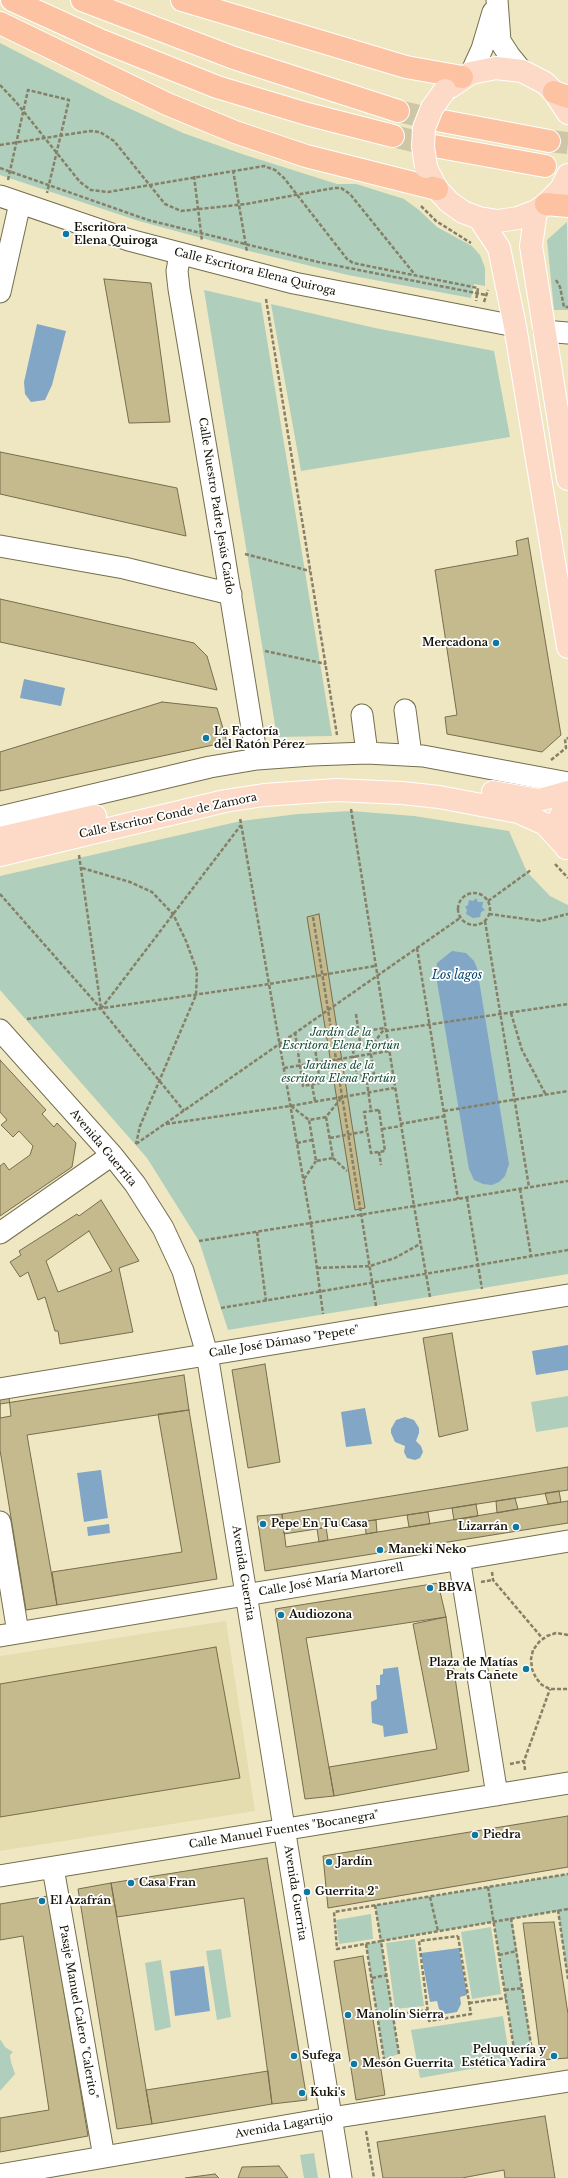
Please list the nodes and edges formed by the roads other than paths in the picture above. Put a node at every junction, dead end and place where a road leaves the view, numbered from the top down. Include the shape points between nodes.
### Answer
1 (12, 0) edge
2 (82, 0) edge
3 (182, 0) edge
4 (496, 0) edge
5 (0, 23) edge
6 (522, 71) junction
7 (467, 75) junction
8 (561, 94) edge
9 (398, 111) tunnel mouth
10 (568, 113) edge
11 (437, 120) tunnel mouth
12 (393, 136) tunnel mouth
13 (550, 141) tunnel mouth
14 (434, 146) tunnel mouth
15 (545, 166) dead end
16 (4, 188) edge
17 (437, 189) junction
18 (556, 197) edge
19 (20, 203) junction
20 (479, 218) junction
21 (180, 254) junction
22 (0, 292) edge
23 (515, 326) junction
24 (544, 331) junction
25 (568, 332) edge
26 (568, 479) edge
27 (0, 546) edge
28 (230, 594) junction
29 (568, 647) edge
30 (405, 710) dead end
31 (362, 715) dead end
32 (367, 753) junction
33 (411, 755) junction
34 (256, 760) junction
35 (568, 783) edge
36 (568, 792) edge
37 (568, 797) edge
38 (0, 817) edge
39 (0, 838) edge
40 (562, 852) edge
41 (0, 855) edge
42 (0, 1030) edge
43 (112, 1156) junction
44 (0, 1233) edge
45 (568, 1295) edge
46 (208, 1354) junction
47 (0, 1389) edge
48 (0, 1522) edge
49 (568, 1541) edge
50 (460, 1558) junction
51 (246, 1594) junction
52 (9, 1634) edge
53 (568, 1783) edge
54 (497, 1795) junction
55 (285, 1830) junction
56 (53, 1868) junction
57 (0, 1876) edge
58 (568, 2081) edge
59 (331, 2118) junction
60 (104, 2157) junction
61 (0, 2175) edge
62 (341, 2178) edge

1 - 12 highway via 102,41 217,87
2 - 9 highway via 234,58
3 - 7 highway via 406,67
4 - 6 street via 500,41
4 - 7 street via 490,27
5 - 17 highway via 167,104 235,132 306,156
6 - 7 main road via 496,68
6 - 8 main road
7 - 17 main road, bridge via 445,90 432,108 424,128 426,167
8 - 10 main road
11 - 13 highway
14 - 15 highway
16 - 19 street, Calle Escritora Elena Quiroga
17 - 20 main road via 463,212
18 - 20 main road via 518,218 498,221
18 - 24 main road via 531,246
19 - 21 street, Calle Escritora Elena Quiroga via 129,240
19 - 22 street
20 - 23 main road via 499,248
21 - 23 street, Calle Escritora Elena Quiroga via 302,285
21 - 28 street, Calle Nuestro Padre Jesús Caído via 177,271 179,289
23 - 29 main road
24 - 25 street
24 - 26 main road
27 - 28 street via 124,568
28 - 34 street, Calle Nuestro Padre Jesús Caído
30 - 33 street
31 - 32 street
32 - 33 street
32 - 34 street via 312,754
33 - 35 street via 476,764
34 - 38 street via 210,767
36 - 39 main road, Calle Escritor Conde de Zamora via 539,800 407,778 336,775 241,784
37 - 40 main road via 560,818
40 - 41 main road, Calle Escritor Conde de Zamora via 545,824 518,812 424,795 336,790 264,795 225,801
42 - 43 street, Avenida Guerrita
43 - 44 street
43 - 46 street, Avenida Guerrita via 135,1184 163,1228 183,1271
45 - 46 street, Calle José Dámaso "Pepete"
46 - 47 street, Calle José Dámaso "Pepete"
46 - 51 street, Avenida Guerrita
48 - 52 street
49 - 50 street, Calle José María Martorell
50 - 51 street, Calle José María Martorell
50 - 54 street
51 - 52 street, Calle José María Martorell
51 - 55 street, Avenida Guerrita
53 - 54 street, Calle Manuel Fuentes "Bocanegra"
54 - 55 street, Calle Manuel Fuentes "Bocanegra"
55 - 56 street, Calle Manuel Fuentes "Bocanegra"
55 - 59 street, Avenida Guerrita
56 - 57 street, Calle Manuel Fuentes "Bocanegra"
56 - 60 street, Pasaje Manuel Calero "Calerito"
58 - 59 street, Avenida Lagartijo
59 - 60 street, Avenida Lagartijo
59 - 62 street, Avenida Guerrita
60 - 61 street, Avenida Lagartijo

